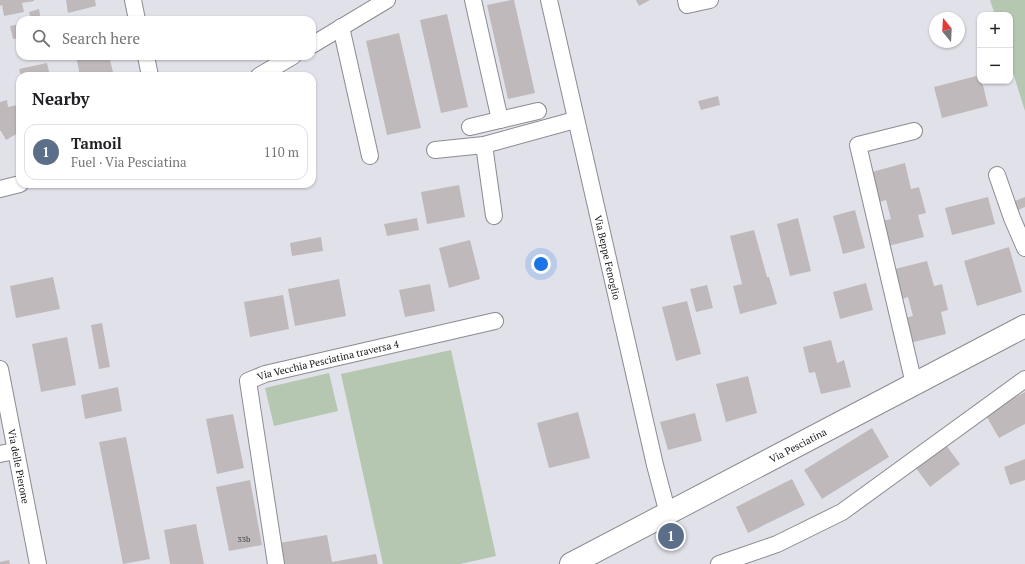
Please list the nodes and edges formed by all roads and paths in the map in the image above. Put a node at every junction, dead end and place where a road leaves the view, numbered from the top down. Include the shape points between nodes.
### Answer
1 (133, 0) edge
2 (387, 0) edge
3 (473, 0) edge
4 (549, 0) edge
5 (686, 0) edge
6 (710, 0) edge
7 (136, 16) edge
8 (341, 27) junction
9 (316, 43) edge
10 (147, 60) edge
11 (286, 60) edge
12 (149, 72) edge
13 (266, 72) edge
14 (538, 111) dead end
15 (500, 120) junction
16 (575, 120) junction
17 (470, 127) dead end
18 (914, 131) dead end
19 (484, 145) junction
20 (435, 150) dead end
21 (370, 156) dead end
22 (997, 176) dead end
23 (16, 185) edge
24 (0, 189) edge
25 (494, 216) dead end
26 (1025, 248) edge
27 (495, 321) dead end
28 (1025, 326) edge
29 (0, 369) edge
30 (1025, 379) edge
31 (914, 384) junction
32 (8, 452) edge
33 (668, 514) junction
34 (38, 564) edge
35 (276, 564) edge
36 (571, 564) edge
37 (719, 564) edge

1 - 7 street
2 - 8 street
3 - 15 street
4 - 16 street, Via Beppe Fenoglio
5 - 6 street via 687,5
8 - 9 street
8 - 21 street
10 - 12 street
11 - 13 street
14 - 15 street
15 - 17 street
16 - 19 street
16 - 33 street, Via Beppe Fenoglio
18 - 31 street via 858,145
19 - 20 street
19 - 25 street
22 - 26 street
23 - 24 street
27 - 35 street, Via Vecchia Pesciatina traversa 4 via 265,374 248,381
28 - 31 main road, Via Pesciatina
29 - 32 street, Via delle Pierone
30 - 37 street via 842,512 777,544
31 - 33 main road, Via Pesciatina
32 - 34 street, Via delle Pierone
33 - 36 main road, Via Pesciatina

